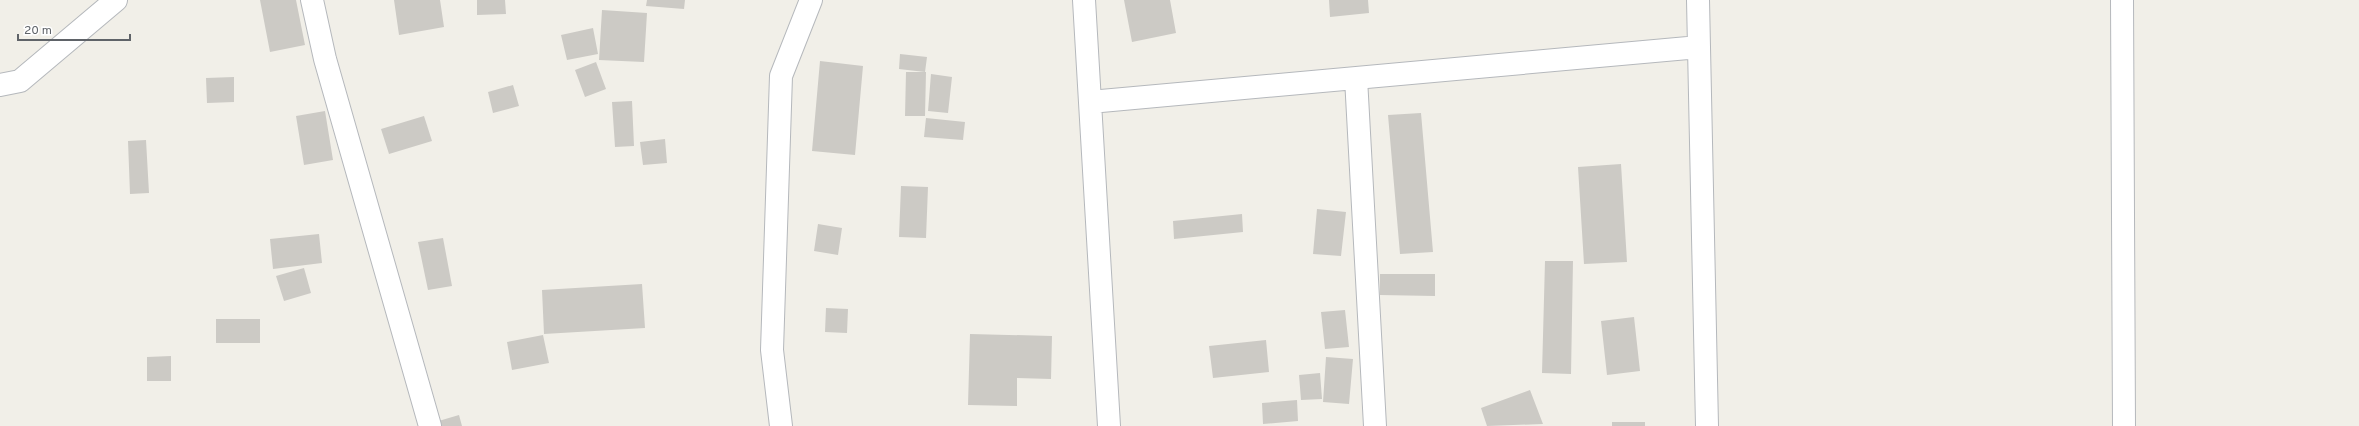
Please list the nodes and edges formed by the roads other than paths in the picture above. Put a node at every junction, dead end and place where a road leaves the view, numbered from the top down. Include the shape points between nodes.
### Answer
1 (116, 0) edge
2 (312, 0) edge
3 (811, 0) edge
4 (1084, 0) edge
5 (1698, 0) edge
6 (2122, 0) edge
7 (1699, 47) junction
8 (1356, 78) junction
9 (0, 85) edge
10 (1090, 102) junction
11 (430, 426) edge
12 (781, 426) edge
13 (1109, 426) edge
14 (1375, 426) edge
15 (1707, 426) edge
16 (2124, 426) edge

1 - 9 street via 20,81
2 - 11 street via 325,59
3 - 12 street via 782,76 772,350
4 - 10 street
5 - 7 street
6 - 16 street
7 - 8 street
7 - 15 street
8 - 10 street
8 - 14 street
10 - 13 street

